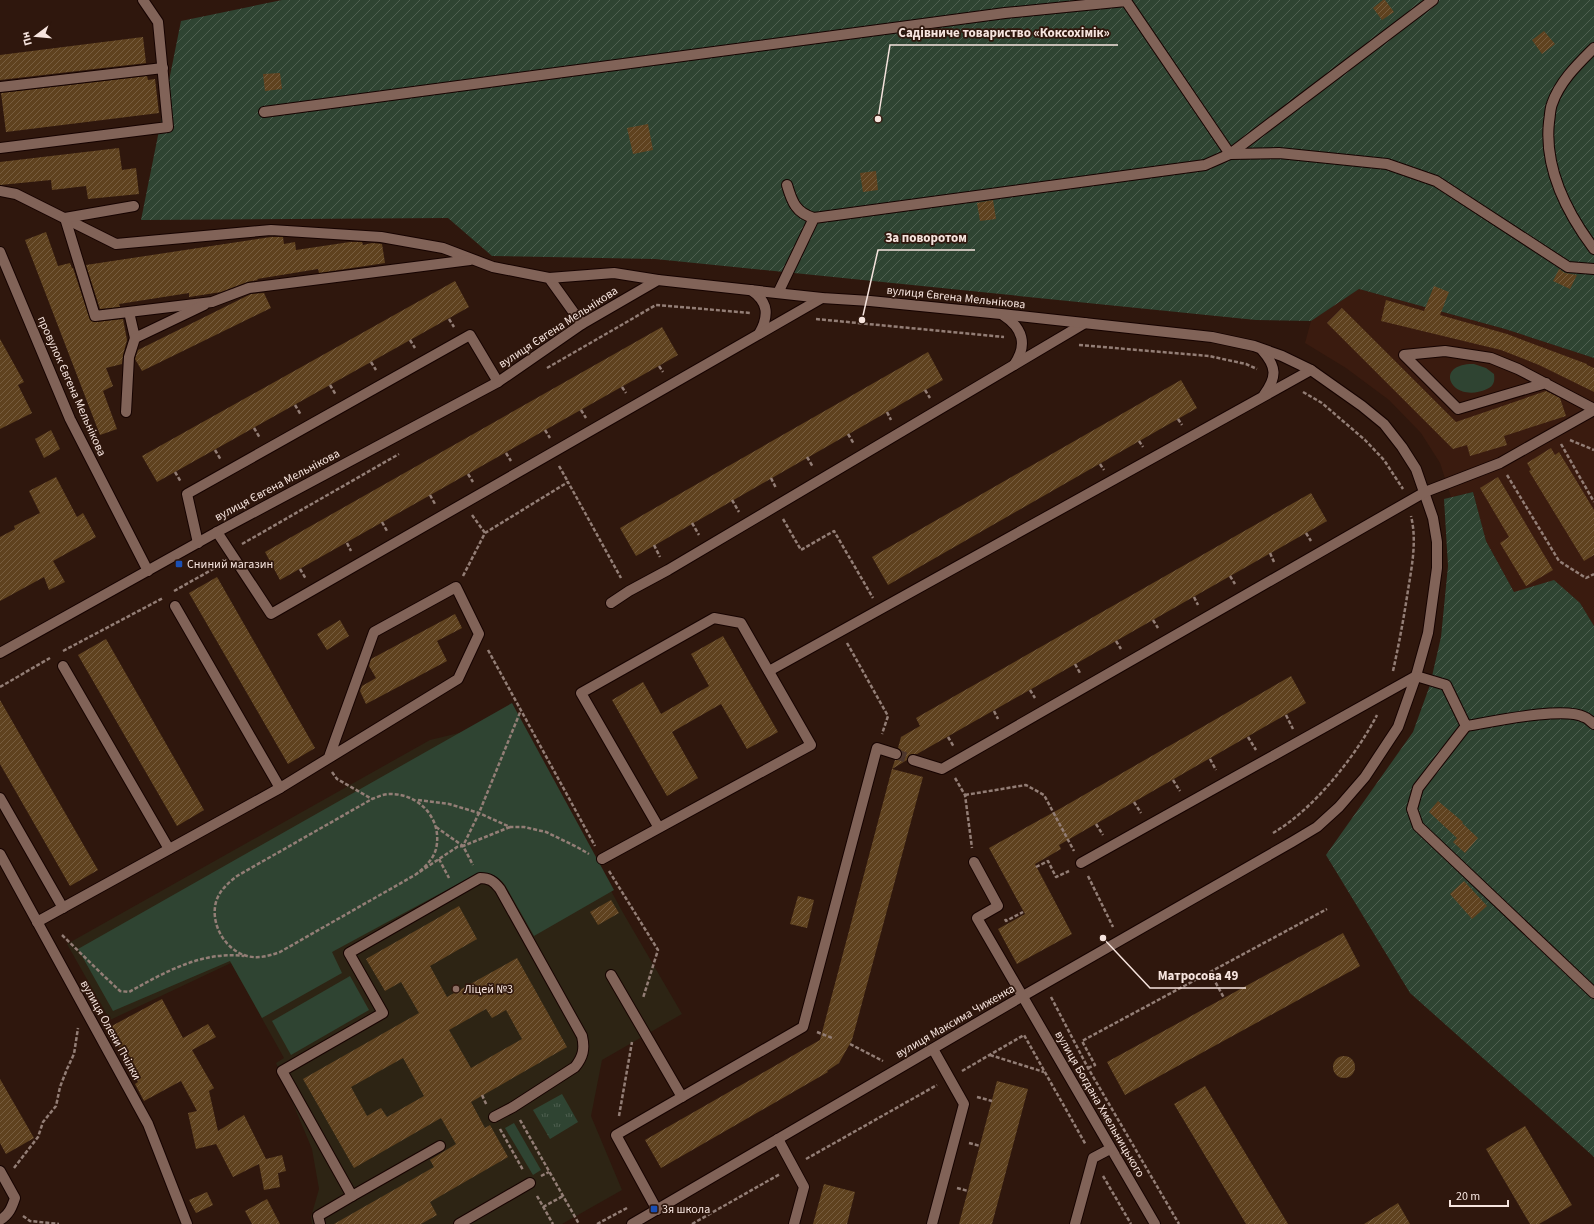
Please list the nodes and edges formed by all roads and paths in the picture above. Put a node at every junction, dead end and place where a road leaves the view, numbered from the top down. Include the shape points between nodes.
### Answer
1 (143, 0) edge
2 (1127, 0) edge
3 (1433, 0) edge
4 (1594, 48) edge
5 (163, 68) junction
6 (0, 87) edge
7 (264, 112) dead end
8 (0, 148) edge
9 (1230, 154) junction
10 (787, 185) dead end
11 (0, 191) edge
12 (134, 206) dead end
13 (65, 218) junction
14 (814, 218) junction
15 (1594, 249) edge
16 (0, 252) edge
17 (472, 259) junction
18 (1594, 269) edge
19 (549, 278) junction
20 (658, 280) junction
21 (751, 290) junction
22 (778, 293) junction
23 (822, 298) junction
24 (212, 302) junction
25 (129, 312) junction
26 (766, 314) junction
27 (1001, 314) junction
28 (789, 316) junction
29 (1086, 323) junction
30 (582, 324) junction
31 (758, 334) junction
32 (135, 338) junction
33 (1022, 338) junction
34 (1053, 342) junction
35 (1261, 348) junction
36 (1014, 366) junction
37 (546, 369) dead end
38 (1311, 370) junction
39 (1274, 377) junction
40 (498, 382) junction
41 (1288, 383) junction
42 (1546, 383) junction
43 (1263, 397) junction
44 (1594, 410) edge
45 (126, 412) dead end
46 (1554, 433) junction
47 (1594, 450) edge
48 (402, 452) dead end
49 (1500, 463) junction
50 (1425, 492) junction
51 (1408, 502) junction
52 (1594, 502) edge
53 (463, 504) junction
54 (775, 507) junction
55 (217, 532) junction
56 (485, 533) junction
57 (198, 543) junction
58 (232, 554) junction
59 (148, 571) junction
60 (1594, 574) edge
61 (456, 587) junction
62 (628, 591) junction
63 (611, 603) dead end
64 (175, 606) dead end
65 (880, 610) junction
66 (841, 632) junction
67 (479, 634) junction
68 (0, 653) edge
69 (57, 654) dead end
70 (51, 658) dead end
71 (63, 666) dead end
72 (769, 671) junction
73 (1416, 676) junction
74 (0, 687) edge
75 (1388, 691) junction
76 (521, 710) junction
77 (1594, 724) edge
78 (1466, 726) junction
79 (877, 748) junction
80 (896, 754) tunnel mouth
81 (329, 756) junction
82 (913, 760) tunnel mouth
83 (948, 765) junction
84 (337, 779) dead end
85 (280, 788) junction
86 (965, 795) junction
87 (0, 798) edge
88 (372, 799) junction
89 (416, 800) junction
90 (478, 813) junction
91 (435, 826) junction
92 (510, 826) junction
93 (660, 828) junction
94 (1268, 837) dead end
95 (1292, 842) joint
96 (463, 846) junction
97 (169, 849) junction
98 (0, 854) edge
99 (439, 860) junction
100 (604, 862) junction
101 (974, 862) joint
102 (1081, 864) junction
103 (1036, 867) dead end
104 (415, 875) junction
105 (480, 878) junction
106 (456, 891) junction
107 (63, 908) junction
108 (1327, 909) dead end
109 (41, 920) junction
110 (1120, 923) dead end
111 (1113, 927) junction
112 (1107, 931) dead end
113 (247, 956) junction
114 (1210, 972) junction
115 (611, 976) dead end
116 (1044, 984) junction
117 (1594, 993) edge
118 (1023, 996) junction
119 (1224, 998) dead end
120 (636, 1018) junction
121 (79, 1024) dead end
122 (850, 1044) dead end
123 (934, 1049) junction
124 (990, 1055) junction
125 (880, 1066) dead end
126 (1088, 1068) junction
127 (1044, 1072) junction
128 (950, 1078) junction
129 (682, 1097) junction
130 (513, 1107) junction
131 (494, 1117) dead end
132 (616, 1135) junction
133 (778, 1139) junction
134 (440, 1146) dead end
135 (1110, 1149) junction
136 (1093, 1158) junction
137 (793, 1166) junction
138 (2, 1175) edge
139 (530, 1183) dead end
140 (352, 1196) junction
141 (563, 1196) junction
142 (650, 1197) junction
143 (543, 1207) dead end
144 (12, 1208) junction
145 (657, 1210) junction
146 (0, 1220) edge
147 (59, 1224) edge
148 (187, 1224) edge
149 (320, 1224) edge
150 (459, 1224) edge
151 (579, 1224) edge
152 (597, 1224) edge
153 (632, 1224) edge
154 (692, 1224) edge
155 (794, 1224) edge
156 (932, 1224) edge
157 (1075, 1224) edge
158 (1131, 1224) edge
159 (1155, 1224) edge
160 (1179, 1224) edge

1 - 5 street via 158,22
2 - 7 street via 1005,13
2 - 9 street
3 - 9 street
4 - 15 street via 1559,89 1552,105 1547,139 1555,178 1563,197
5 - 6 street
5 - 8 street via 168,127
9 - 14 street via 1205,165
9 - 18 street via 1279,153 1387,164 1436,181 1568,267
10 - 14 street via 797,208
11 - 13 street via 16,194
12 - 13 street
13 - 17 street via 116,244 271,230 381,236 443,248
13 - 25 street via 95,316
14 - 22 street
16 - 59 street, провулок Євгена Мельнікова via 70,419
17 - 19 street via 493,267
17 - 24 street via 249,288
19 - 20 street via 614,273
19 - 30 street
20 - 21 street, вулиця Євгена Мельнікова
20 - 30 street, вулиця Євгена Мельнікова
21 - 22 street, вулиця Євгена Мельнікова
21 - 26 street via 759,295 765,305
22 - 23 street, вулиця Євгена Мельнікова
23 - 27 street, вулиця Євгена Мельнікова
23 - 28 street
24 - 25 street
24 - 32 street
25 - 32 street
26 - 31 street via 764,325
26 - 37 path via 656,305
27 - 29 street, вулиця Євгена Мельнікова
27 - 33 street via 1011,320
28 - 31 street
28 - 33 path
29 - 34 street
29 - 35 street, вулиця Євгена Мельнікова via 1212,337
30 - 40 street, вулиця Євгена Мельнікова
31 - 53 street
32 - 45 street via 129,357
33 - 36 street via 1021,356
34 - 36 street
34 - 39 path via 1209,356 1246,364
35 - 38 street, вулиця Євгена Мельнікова
35 - 39 street via 1269,357
36 - 54 street
38 - 41 street
38 - 50 street, вулиця Євгена Мельнікова via 1384,424 1416,469
39 - 43 street
40 - 55 street, вулиця Євгена Мельнікова
40 - 57 street via 470,335 187,494
41 - 43 street
41 - 51 path via 1322,403 1365,440 1384,460
42 - 42 street via 1491,358 1445,351 1404,355 1458,409
42 - 44 street
43 - 65 street
44 - 46 street
46 - 47 path
46 - 49 street
46 - 52 path
48 - 58 path
49 - 50 street
49 - 60 path via 1558,561 1586,578
50 - 51 street
50 - 73 street, вулиця Євгена Мельнікова via 1433,518 1437,568 1428,633
51 - 75 path via 1413,523 1412,567 1402,630
51 - 83 street
53 - 56 path
53 - 58 street via 271,614
54 - 62 street
54 - 65 path via 801,550 834,531
55 - 57 street, вулиця Євгена Мельнікова
55 - 58 street
56 - 61 path
56 - 62 path via 568,482
57 - 59 street, вулиця Євгена Мельнікова
58 - 69 path
59 - 68 street, вулиця Євгена Мельнікова
61 - 67 street
61 - 81 street via 374,632
62 - 63 street
64 - 85 street
65 - 66 street
66 - 72 street
66 - 79 path via 888,716
67 - 76 path
67 - 81 street via 458,679
70 - 74 path
71 - 97 street
72 - 93 street via 811,745
72 - 93 street via 741,623 714,618 581,693
73 - 75 street
73 - 78 street via 1446,685
73 - 95 street, вулиця Євгена Мельнікова via 1398,727 1365,777 1339,807 1317,827
75 - 94 path via 1371,727 1324,791 1288,825
75 - 102 street
76 - 90 path
76 - 100 path
77 - 78 street via 1584,716 1566,713
78 - 117 street via 1418,788 1412,809 1418,826
79 - 80 street
79 - 129 street via 803,1027
81 - 85 street
82 - 83 street via 942,769
83 - 86 path
84 - 88 path
85 - 97 street
86 - 101 path
86 - 102 path via 1026,785 1044,795
87 - 107 street
88 - 89 path via 388,793 405,795
88 - 113 path via 237,876 224,887 216,902 215,919 220,935 232,948
89 - 90 path via 449,804
89 - 91 path via 431,816
90 - 92 path
90 - 96 path
91 - 96 path
91 - 104 path via 436,849 428,864
92 - 96 path
92 - 100 path via 546,832
93 - 100 street
95 - 116 street, вулиця Максима Чиженка
96 - 99 path via 457,847
96 - 105 path
97 - 107 street
98 - 109 street, вулиця Олени Пчілки
99 - 104 path
99 - 106 path
100 - 120 path via 658,950
101 - 118 street, вулиця Богдана Хмельницького via 998,906 977,918
102 - 103 path via 1056,877 1048,861
102 - 111 path
104 - 113 path via 280,952 264,957
105 - 106 street
105 - 130 street via 490,879 500,888 582,1036 584,1044 581,1061 575,1067
106 - 140 street via 349,953 383,1013 282,1071
107 - 109 street
108 - 114 path
109 - 113 path via 120,991 129,992 184,964 204,958 229,954
109 - 148 street, вулиця Олени Пчілки via 148,1124
110 - 111 path
111 - 112 path
114 - 119 path
114 - 126 path via 1082,1041 1095,1064
115 - 120 street
116 - 118 street, вулиця Максима Чиженка
116 - 126 path
118 - 123 street, вулиця Максима Чиженка
118 - 135 street, вулиця Богдана Хмельницького
120 - 129 street
120 - 132 path
121 - 138 path via 74,1054 60,1087 56,1106 43,1122 38,1137
122 - 125 path via 887,1062
123 - 128 street
123 - 133 street, вулиця Максима Чиженка
124 - 127 path
124 - 127 path via 1024,1036
124 - 128 path
126 - 160 path
127 - 136 path
128 - 137 path
128 - 156 street via 964,1104
129 - 132 street
130 - 131 street
130 - 141 path
132 - 142 street
133 - 137 street
133 - 145 street, вулиця Максима Чиженка
134 - 140 street
135 - 136 street
135 - 159 street, вулиця Богдана Хмельницького
136 - 157 street
136 - 158 path
137 - 154 path
137 - 155 street via 804,1187
138 - 144 street via 15,1198
139 - 150 street
140 - 149 street via 318,1216
141 - 143 path
141 - 151 path
142 - 145 street
142 - 152 path
144 - 146 street
144 - 147 path via 30,1221
145 - 153 street, вулиця Максима Чиженка

